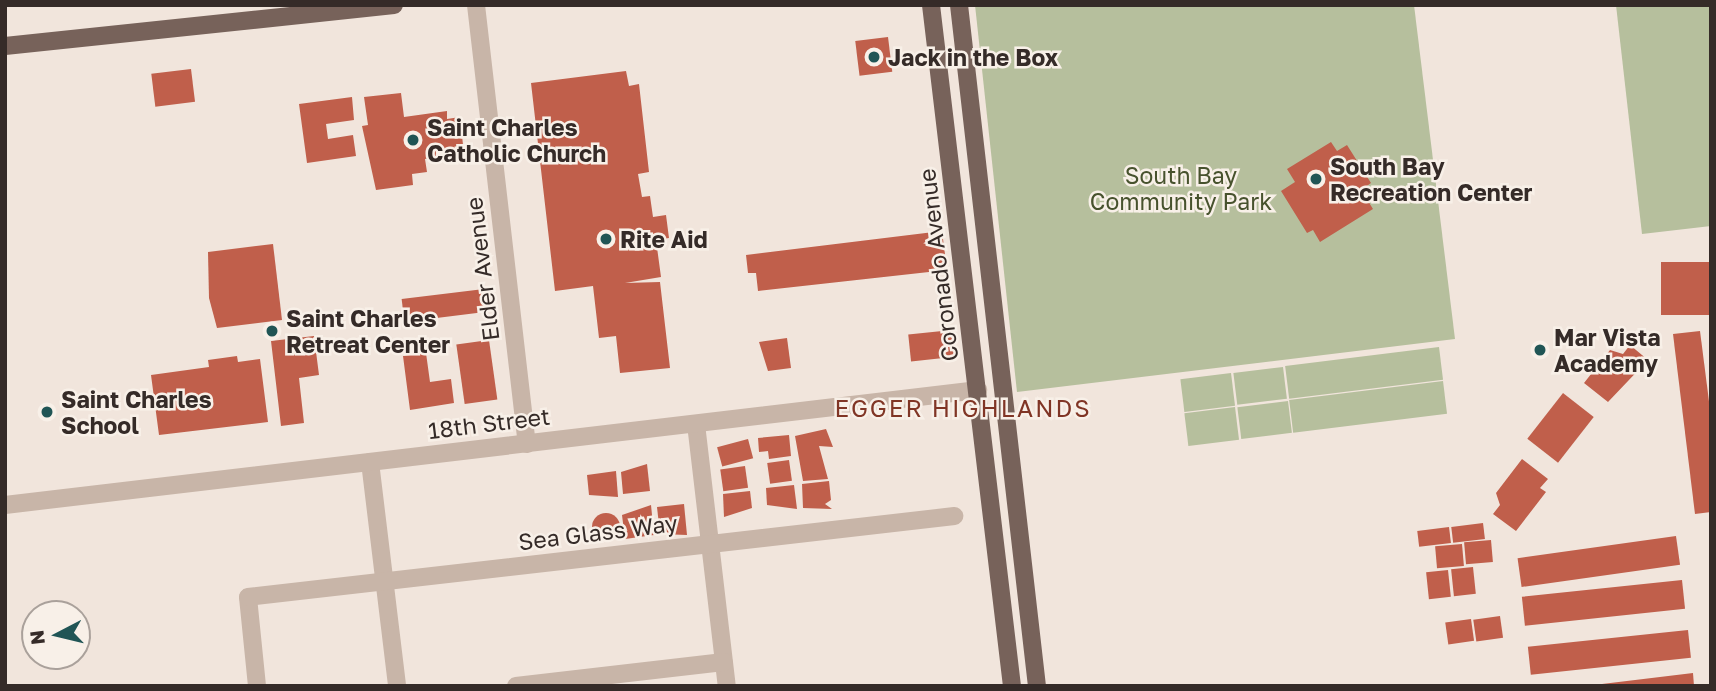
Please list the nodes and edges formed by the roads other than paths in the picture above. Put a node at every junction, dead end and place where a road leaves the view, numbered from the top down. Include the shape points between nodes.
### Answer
1 (394, 5) edge
2 (476, 5) edge
3 (931, 5) edge
4 (959, 5) edge
5 (5, 46) edge
6 (1000, 388) junction
7 (978, 390) junction
8 (696, 424) junction
9 (527, 444) junction
10 (370, 462) junction
11 (5, 505) edge
12 (954, 516) dead end
13 (710, 544) junction
14 (385, 582) junction
15 (724, 662) junction
16 (257, 686) edge
17 (397, 686) edge
18 (516, 686) edge
19 (727, 686) edge
20 (1012, 686) edge
21 (1037, 686) edge

1 - 5 main road
2 - 9 street, Elder Avenue
3 - 7 main road, Coronado Avenue
4 - 6 main road, Coronado Avenue
6 - 7 main road
6 - 21 main road, Coronado Avenue
7 - 8 street, 18th Street
7 - 20 main road, Coronado Avenue
8 - 9 street, 18th Street
8 - 13 street
9 - 10 street, 18th Street
10 - 11 street, 18th Street
10 - 14 street
12 - 13 street, Sea Glass Way
13 - 14 street, Sea Glass Way
13 - 15 street
14 - 16 street, Sea Glass Way via 248,597
14 - 17 street
15 - 18 street
15 - 19 street

